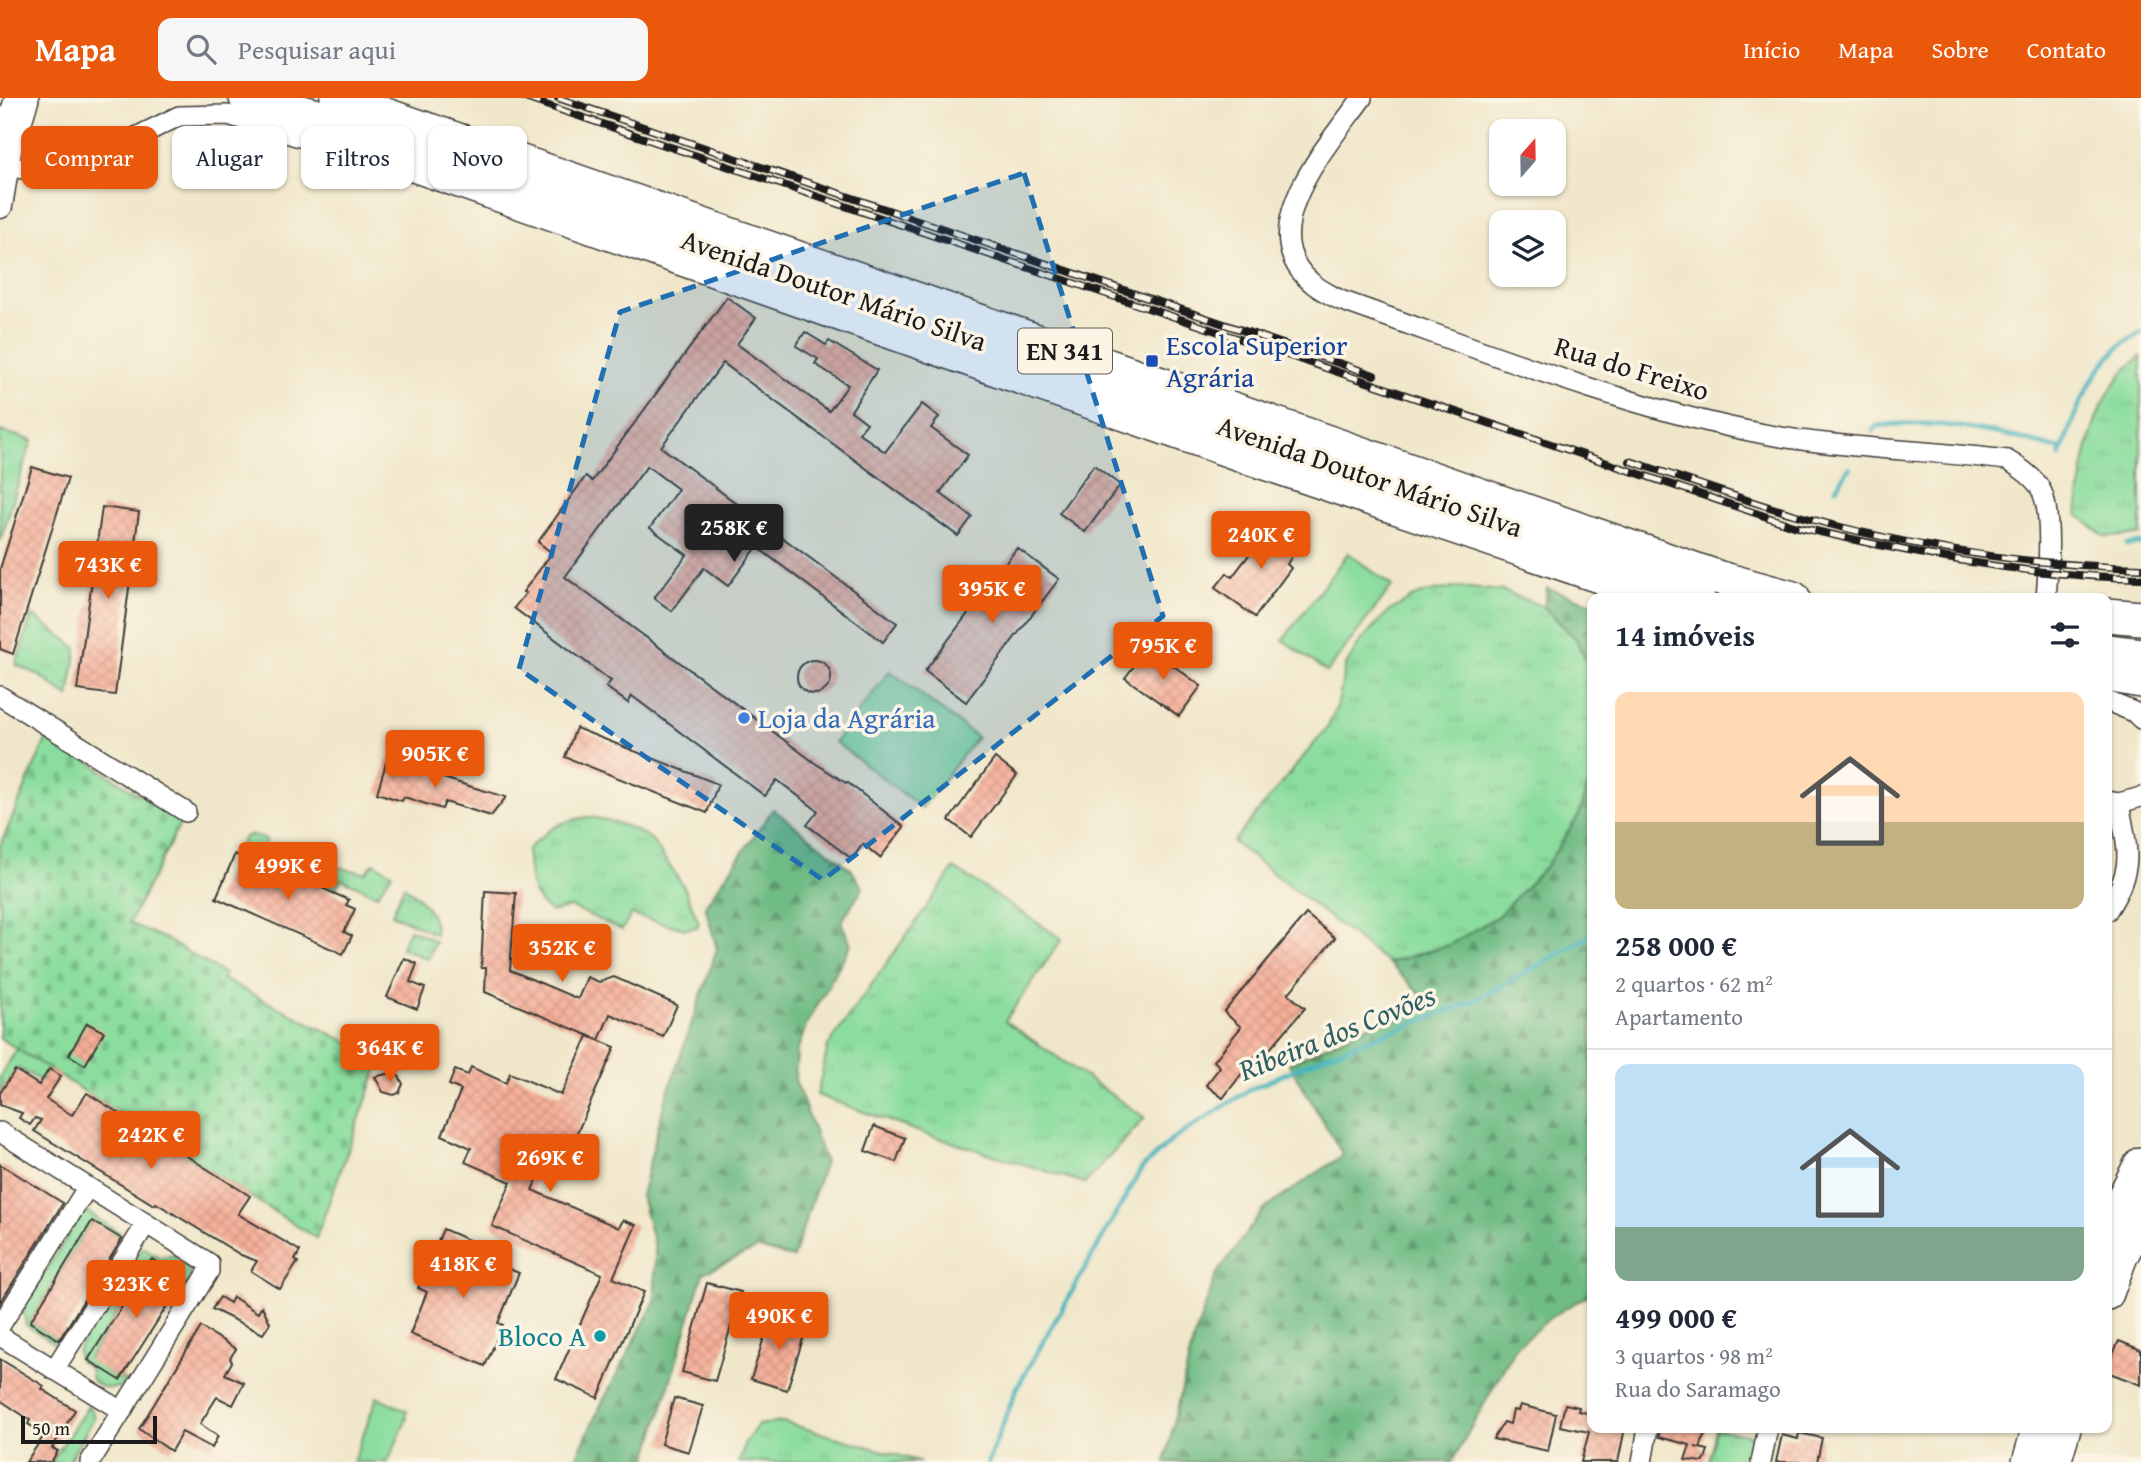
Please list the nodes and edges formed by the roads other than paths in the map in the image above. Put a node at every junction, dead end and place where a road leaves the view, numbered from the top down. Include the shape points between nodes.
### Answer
1 (246, 98) edge
2 (337, 98) edge
3 (1362, 98) edge
4 (15, 108) edge
5 (7, 167) junction
6 (0, 206) edge
7 (1627, 593) edge
8 (1684, 593) edge
9 (1775, 593) edge
10 (2046, 593) edge
11 (2112, 615) edge
12 (2141, 618) edge
13 (2112, 652) edge
14 (2141, 655) edge
15 (2112, 676) edge
16 (2141, 681) edge
17 (0, 696) edge
18 (2112, 703) edge
19 (2141, 719) edge
20 (2141, 797) edge
21 (2113, 802) edge
22 (186, 812) dead end
23 (2112, 903) edge
24 (0, 1132) edge
25 (2141, 1164) edge
26 (87, 1188) junction
27 (2141, 1216) edge
28 (2112, 1220) edge
29 (146, 1224) junction
30 (2112, 1280) edge
31 (0, 1326) edge
32 (0, 1336) edge
33 (54, 1370) junction
34 (122, 1411) junction
35 (1647, 1433) edge
36 (1767, 1433) edge
37 (2038, 1433) edge
38 (2063, 1433) edge
39 (90, 1462) edge
40 (1642, 1462) edge
41 (1761, 1462) edge
42 (2029, 1462) edge
43 (2054, 1462) edge

1 - 8 highway, EN 341 via 314,115
2 - 9 highway, EN 341 via 1720,578
3 - 10 street, Rua do Freixo via 1295,198 1289,242 1298,268 1312,283 1340,300 1682,415 1808,442 2007,460 2040,488 2046,505
4 - 5 street
5 - 6 street
5 - 7 street, Avenida Doutor Mário Silva via 54,172 75,167 178,116 228,115 407,170
11 - 12 highway
13 - 14 highway
15 - 16 highway
17 - 22 street
18 - 19 street
20 - 21 street
21 - 23 street via 2127,847 2127,873
24 - 26 street
25 - 28 highway
26 - 29 street
26 - 31 street
27 - 30 highway
29 - 33 street
29 - 34 street via 209,1264 209,1271
32 - 33 street
33 - 34 street
34 - 39 street
35 - 40 street
36 - 41 street
37 - 42 highway
38 - 43 highway

